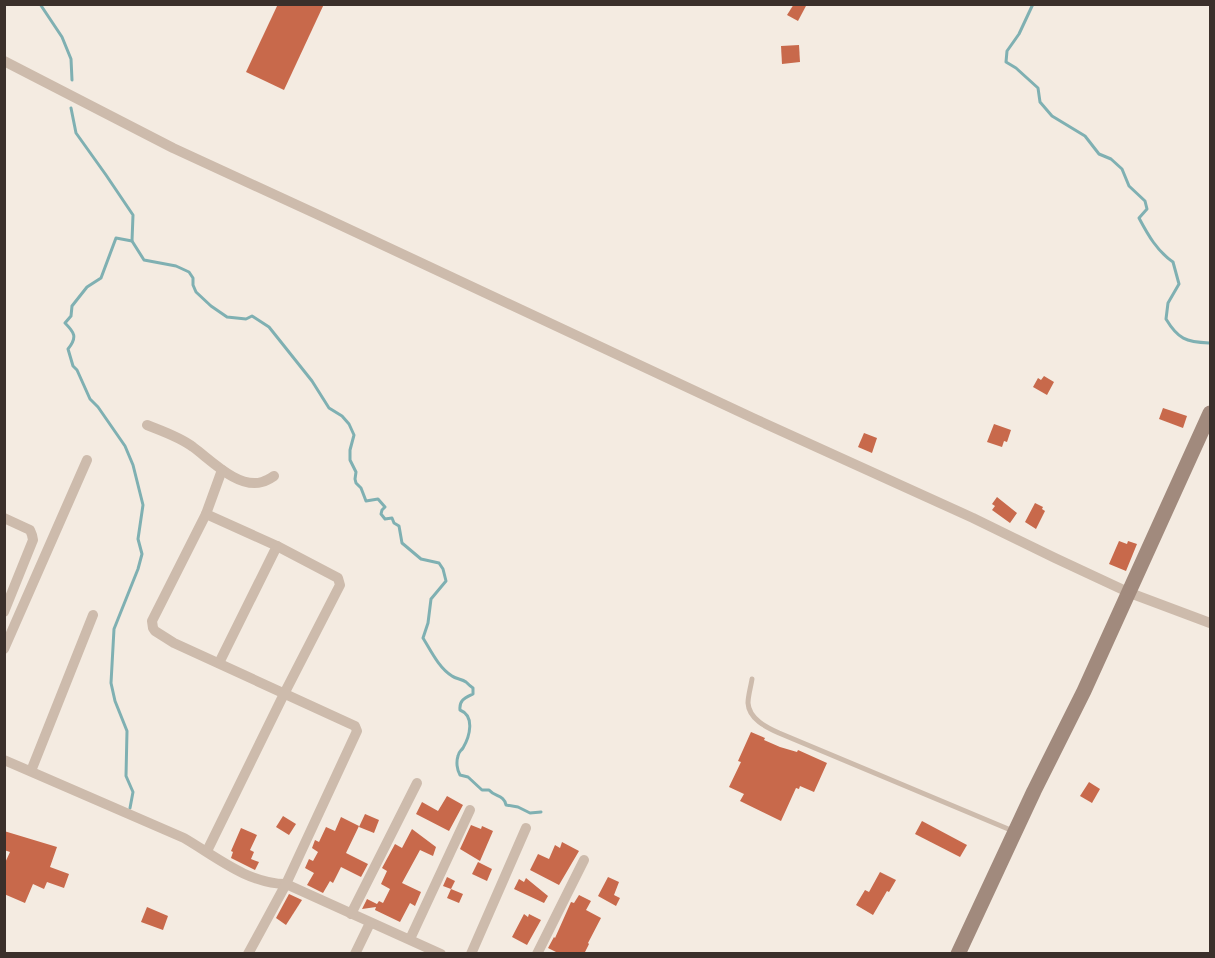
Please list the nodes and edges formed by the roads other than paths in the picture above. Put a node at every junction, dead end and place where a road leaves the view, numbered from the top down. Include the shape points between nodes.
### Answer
1 (4, 61) edge
2 (1210, 413) edge
3 (147, 425) dead end
4 (87, 460) dead end
5 (222, 470) junction
6 (274, 476) dead end
7 (206, 514) junction
8 (4, 518) edge
9 (277, 546) junction
10 (1130, 593) junction
11 (4, 612) edge
12 (93, 615) dead end
13 (1210, 623) edge
14 (4, 649) edge
15 (219, 663) junction
16 (752, 679) dead end
17 (284, 694) junction
18 (6, 764) edge
19 (31, 771) junction
20 (417, 783) dead end
21 (471, 810) dead end
22 (526, 828) dead end
23 (1015, 832) junction
24 (207, 851) junction
25 (584, 860) dead end
26 (286, 884) junction
27 (351, 914) junction
28 (370, 923) junction
29 (410, 939) junction
30 (248, 954) edge
31 (356, 954) edge
32 (441, 954) edge
33 (471, 954) edge
34 (537, 954) edge
35 (958, 954) edge

1 - 10 street via 173,148
2 - 10 street
3 - 5 street via 187,442
4 - 14 street
5 - 6 street via 244,482 264,482
5 - 7 street
7 - 9 street
7 - 15 street via 152,625 174,643
8 - 11 street via 30,530 33,540
9 - 15 street
9 - 17 street via 340,582
10 - 13 street
10 - 23 street
12 - 19 street
15 - 17 street
16 - 23 lane via 748,704 762,724
17 - 24 street
17 - 26 street via 355,726 357,731
18 - 19 street
19 - 24 street
20 - 27 street
21 - 29 street
22 - 33 street
23 - 35 street
24 - 26 street via 263,881
25 - 34 street
26 - 27 street
26 - 30 street
27 - 28 street
28 - 29 street
28 - 31 street
29 - 32 street

